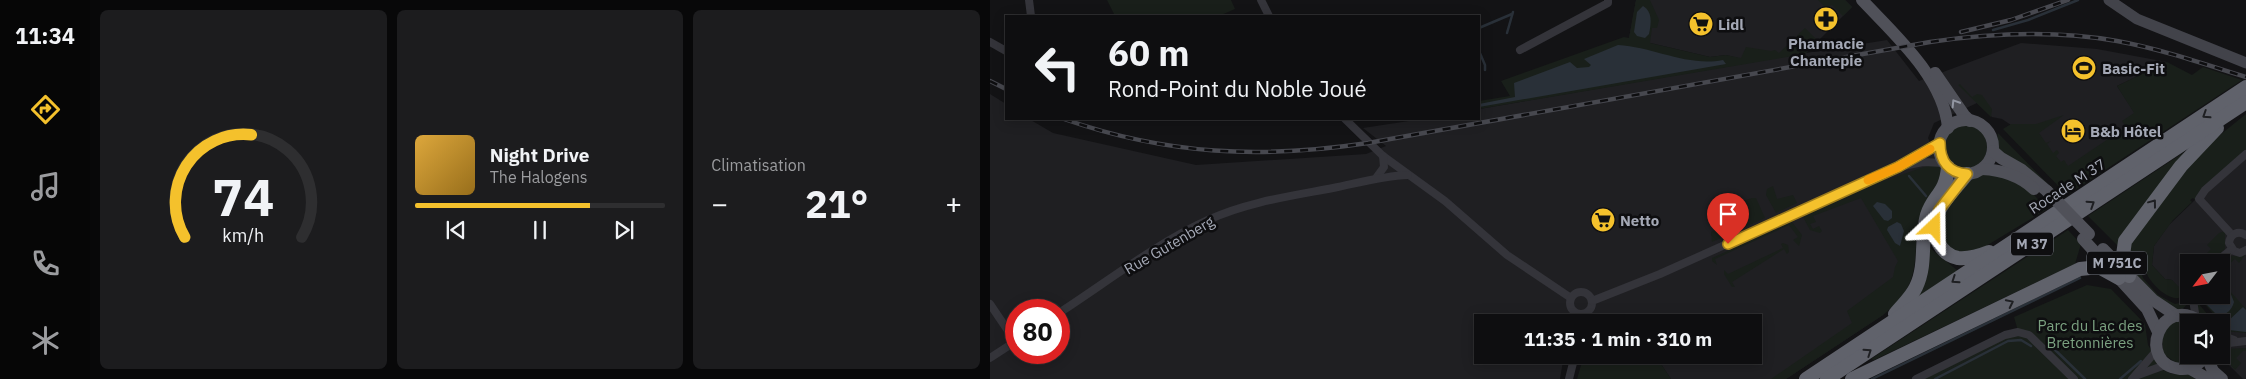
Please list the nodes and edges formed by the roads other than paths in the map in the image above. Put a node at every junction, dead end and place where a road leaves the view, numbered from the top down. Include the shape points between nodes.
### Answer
1 (1028, 0) edge
2 (1261, 0) edge
3 (1608, 0) edge
4 (1862, 0) edge
5 (2109, 0) edge
6 (1031, 15) edge
7 (1268, 15) edge
8 (990, 42) edge
9 (1905, 46) junction
10 (1520, 50) dead end
11 (1005, 51) edge
12 (2243, 61) edge
13 (2246, 82) edge
14 (2246, 87) edge
15 (2222, 104) junction
16 (2241, 105) edge
17 (1346, 120) edge
18 (1970, 121) junction
19 (1948, 128) junction
20 (1940, 143) junction
21 (1993, 151) junction
22 (2246, 154) edge
23 (1383, 156) junction
24 (1946, 165) junction
25 (1898, 167) junction
26 (1982, 170) junction
27 (1967, 174) junction
28 (1408, 175) junction
29 (1376, 178) junction
30 (2044, 193) junction
31 (2232, 235) junction
32 (2246, 235) edge
33 (2010, 243) junction
34 (2232, 249) junction
35 (2246, 250) edge
36 (2226, 254) edge
37 (2124, 277) junction
38 (1571, 298) junction
39 (1592, 302) junction
40 (990, 304) edge
41 (2188, 304) edge
42 (1070, 307) edge
43 (1581, 314) joint
44 (2178, 316) junction
45 (1890, 323) junction
46 (1005, 325) edge
47 (2158, 332) junction
48 (2230, 339) edge
49 (2236, 341) junction
50 (2246, 341) edge
51 (2230, 342) edge
52 (1005, 348) edge
53 (2157, 350) junction
54 (990, 358) edge
55 (1572, 364) edge
56 (2168, 364) junction
57 (2199, 364) edge
58 (2210, 364) edge
59 (2188, 368) junction
60 (2134, 377) edge
61 (1568, 379) edge
62 (1806, 379) edge
63 (1827, 379) edge
64 (1852, 379) edge
65 (1916, 379) edge
66 (2074, 379) edge
67 (2208, 379) edge
68 (2222, 379) edge

1 - 6 street
2 - 7 street
3 - 10 street via 1608,3
4 - 9 main road
5 - 12 street via 2137,19
8 - 11 street
18 -> 9 main road via 1936,74
9 - 19 main road via 1936,88
13 - 15 highway
14 - 15 highway, Rocade M 37 / M 37
15 -> 33 highway, Rocade M 37 / M 37
37 -> 16 highway, M 37 via 2123,252 2128,237 2181,166
63 -> 16 highway, Rocade M 37 / M 37
17 - 23 street
18 - 19 main road
18 - 21 main road via 1988,131
19 - 20 main road
20 - 24 main road
20 - 25 street
21 - 26 main road
21 - 30 main road, M 751C via 2022,170
22 - 31 street via 2199,199
23 - 28 street
23 - 29 street via 1384,167
24 - 25 street via 1923,162
24 - 27 main road
24 - 45 highway, M 37 via 1947,183 1927,214 1922,267 1917,284
25 - 39 street
26 - 27 main road, M 751C
26 - 30 main road, M 751C via 1998,170
27 - 33 highway, M 37 via 1936,218 1934,227 1938,243 1950,255 1966,258
28 - 29 street, Rue Gutenberg
28 - 38 street via 1445,201 1507,254
29 - 42 street, Rue Gutenberg via 1244,207 1208,220 1150,253
30 - 37 main road, M 751C
31 - 32 street via 2238,232
31 - 34 street via 2229,240
33 -> 45 highway, Rocade M 37 / M 37
34 - 35 street via 2237,252
34 - 36 street
37 - 44 main road, M 751C
37 - 47 main road, M 751C via 2147,309
64 -> 37 highway via 2080,269 2099,267
38 - 39 street via 1583,292
38 - 43 street via 1572,308
39 - 43 street via 1589,310
40 - 46 street
41 - 44 street
44 - 47 main road via 2165,322
45 - 62 highway, Rocade M 37 / M 37
47 - 53 main road, M 751C
48 - 49 street
49 - 50 street
49 - 51 street
52 - 54 street
53 - 56 main road
53 - 60 street
55 - 61 street
56 - 59 main road
56 - 60 street
57 - 59 main road
58 - 68 main road
59 - 67 main road
65 - 66 street via 2005,335 2018,332 2033,338

